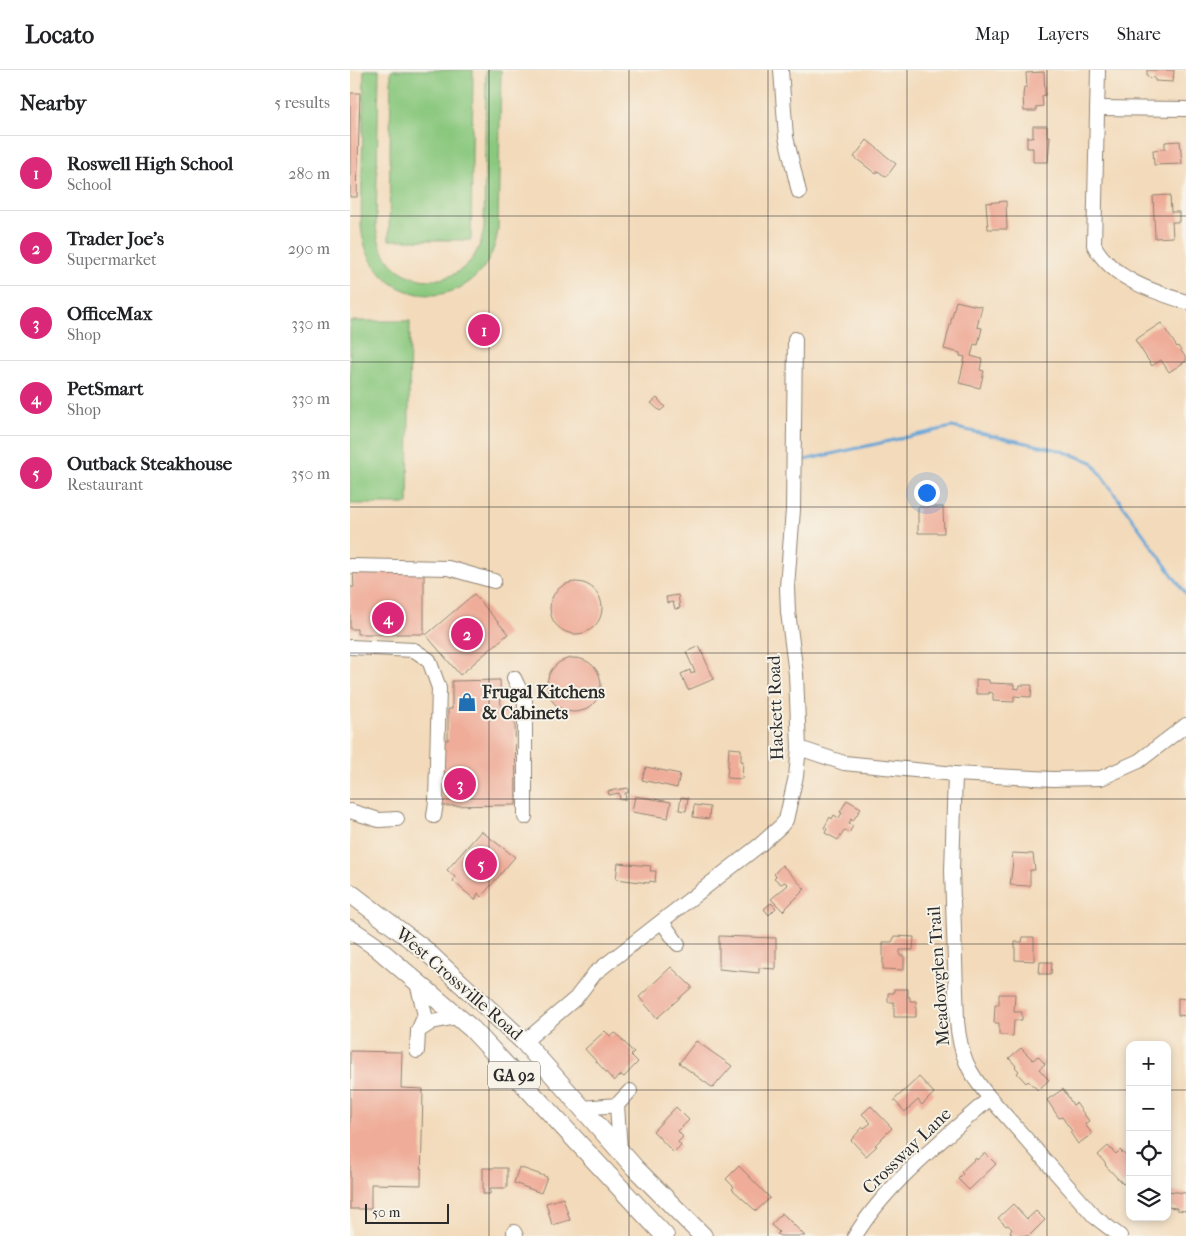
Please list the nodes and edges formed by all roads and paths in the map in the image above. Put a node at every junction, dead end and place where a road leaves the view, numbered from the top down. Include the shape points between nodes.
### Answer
1 (781, 70) edge
2 (1098, 70) edge
3 (1097, 108) junction
4 (1186, 109) edge
5 (799, 192) dead end
6 (1186, 302) edge
7 (795, 339) dead end
8 (350, 566) edge
9 (494, 581) dead end
10 (350, 647) edge
11 (514, 678) dead end
12 (1186, 725) edge
13 (799, 748) junction
14 (955, 774) junction
15 (350, 811) edge
16 (434, 816) dead end
17 (525, 817) dead end
18 (396, 818) dead end
19 (350, 893) edge
20 (662, 922) junction
21 (350, 928) edge
22 (678, 944) dead end
23 (417, 983) junction
24 (457, 1016) junction
25 (418, 1031) junction
26 (524, 1042) junction
27 (417, 1050) dead end
28 (630, 1090) dead end
29 (990, 1098) junction
30 (617, 1105) junction
31 (582, 1108) junction
32 (620, 1151) junction
33 (666, 1236) edge
34 (703, 1236) edge
35 (855, 1236) edge
36 (1120, 1236) edge

1 - 5 street via 786,137
2 - 3 street
3 - 4 street
3 - 6 street via 1094,245 1104,259 1132,282
7 - 13 street, Hackett Road via 793,510 787,588 796,674
8 - 9 street via 448,568
10 - 16 street via 414,650 429,660 439,688
11 - 17 street via 525,701
12 - 14 street via 1140,761 1101,778
13 - 14 street via 844,763
13 - 20 street, Hackett Road via 789,813 782,826
14 - 29 street, Meadowglen Trail via 952,871 959,1040 970,1071
15 - 18 street via 379,820
19 - 26 main road, West Crossville Road / GA 92 via 425,950
20 - 22 street
20 - 26 street, Hackett Road via 595,973 576,998
21 - 23 main road, West Crossville Road / GA 92
23 - 24 main road, West Crossville Road / GA 92
23 - 25 street via 425,1015
24 - 25 street via 432,1022
24 - 33 main road, West Crossville Road / GA 92
25 - 27 street
26 - 31 main road, West Crossville Road / GA 92
28 - 30 street
29 - 35 street, Crossway Lane via 898,1182 877,1204
29 - 36 street, Meadowglen Trail via 1095,1217
30 - 31 street
30 - 32 street
31 - 32 main road, West Crossville Road / GA 92
32 - 34 main road, West Crossville Road / GA 92

